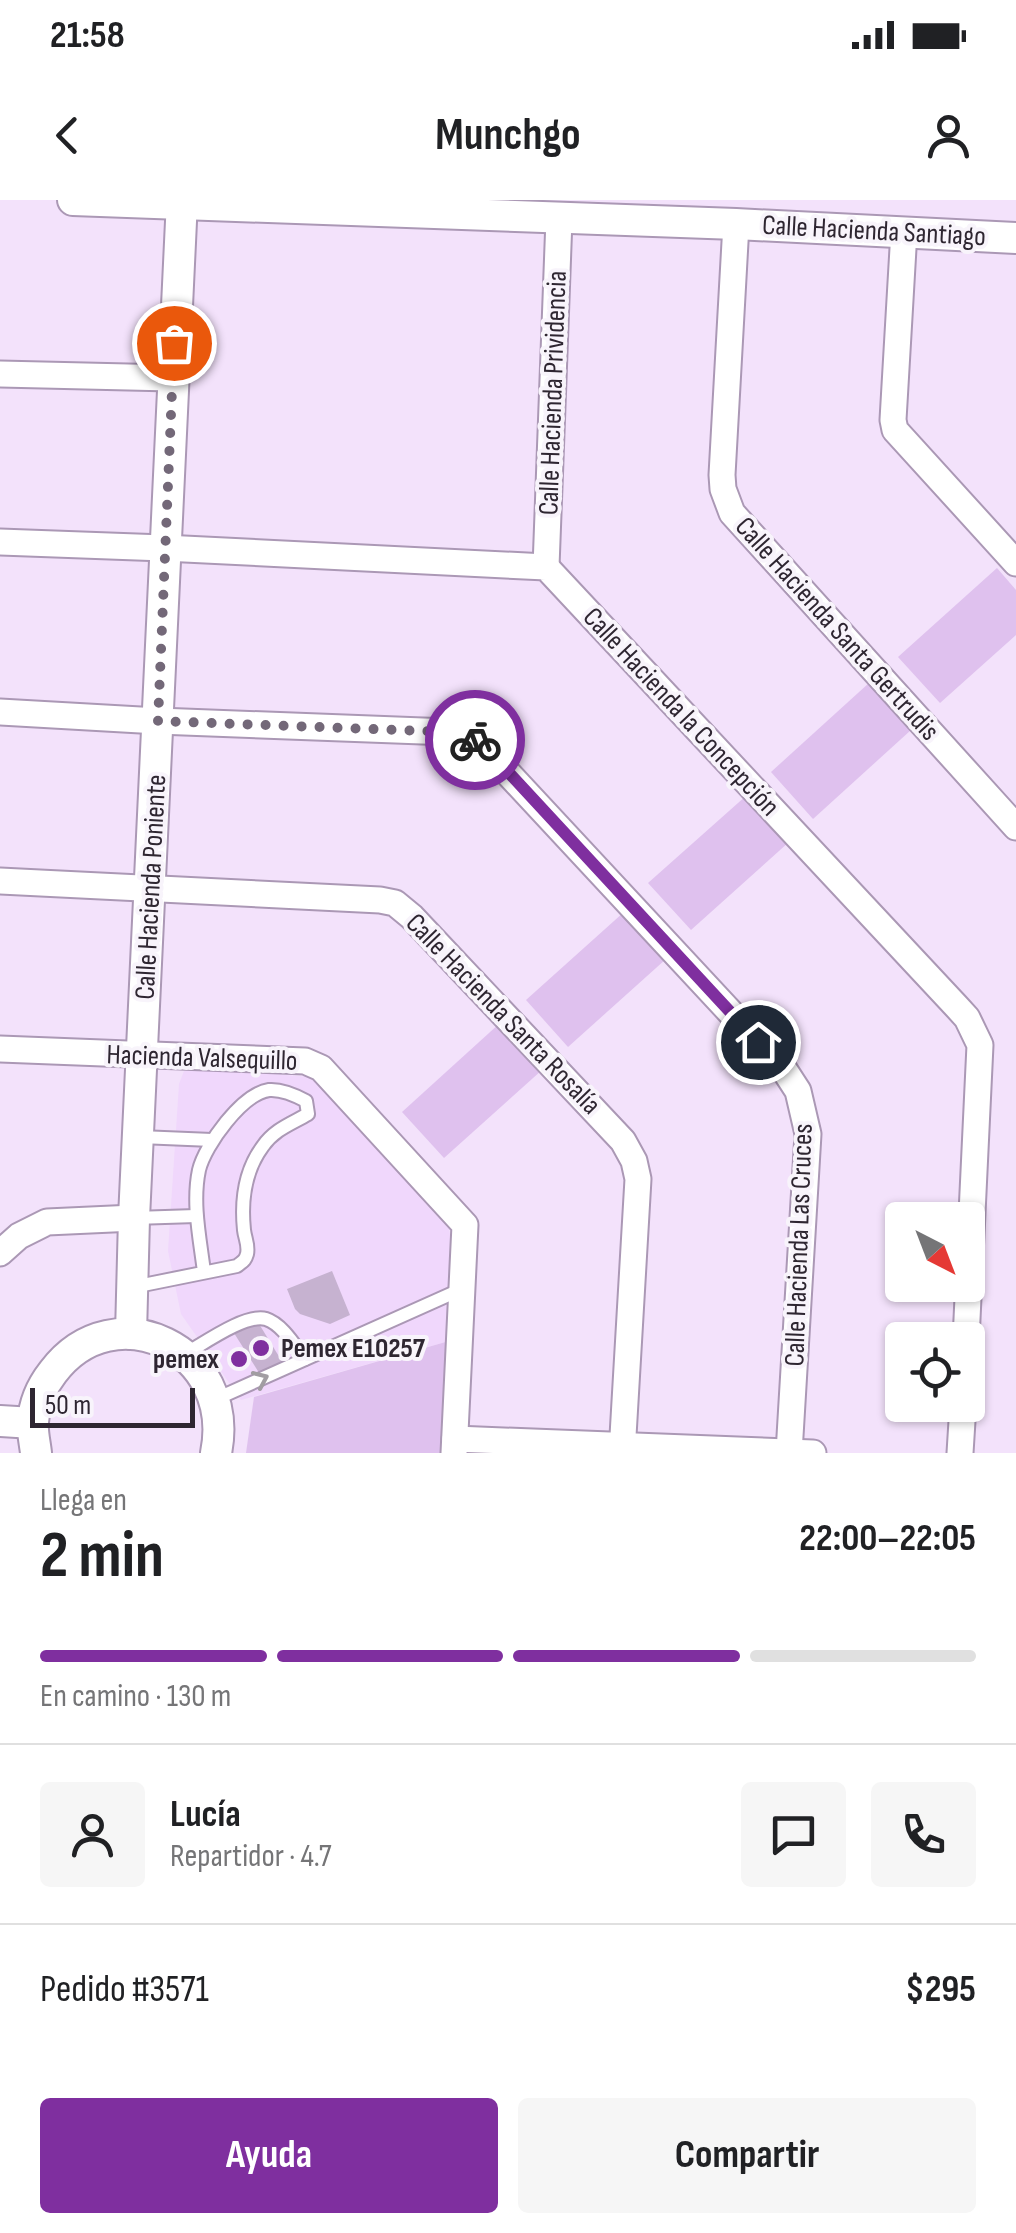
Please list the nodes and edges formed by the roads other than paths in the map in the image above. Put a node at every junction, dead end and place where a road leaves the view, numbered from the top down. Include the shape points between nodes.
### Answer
1 (72, 200) edge
2 (182, 202) edge
3 (559, 219) junction
4 (736, 224) junction
5 (904, 232) junction
6 (1016, 238) edge
7 (0, 374) edge
8 (172, 378) junction
9 (0, 542) edge
10 (164, 548) junction
11 (1016, 563) edge
12 (546, 567) junction
13 (0, 712) edge
14 (158, 721) junction
15 (1016, 826) edge
16 (0, 881) edge
17 (150, 888) junction
18 (0, 1049) edge
19 (143, 1056) junction
20 (272, 1060) junction
21 (274, 1089) junction
22 (138, 1137) junction
23 (212, 1140) junction
24 (196, 1216) junction
25 (134, 1218) junction
26 (0, 1253) edge
27 (204, 1272) junction
28 (133, 1287) junction
29 (462, 1290) junction
30 (967, 1322) edge
31 (131, 1334) junction
32 (185, 1354) junction
33 (306, 1359) junction
34 (216, 1399) junction
35 (0, 1421) edge
36 (962, 1422) edge
37 (34, 1438) edge
38 (454, 1446) edge
39 (622, 1449) edge
40 (789, 1452) edge
41 (216, 1453) edge
42 (813, 1453) edge
43 (960, 1453) edge

1 - 2 street, Calle Hacienda Santiago
2 - 3 street, Calle Hacienda Santiago
2 - 8 street, Calle Hacienda Poniente
3 - 4 street, Calle Hacienda Santiago
3 - 12 street, Calle Hacienda Prividencia
4 - 5 street, Calle Hacienda Santiago
4 - 15 street, Calle Hacienda Santa Gertrudis via 726,504
5 - 6 street, Calle Hacienda Santiago
5 - 11 street via 896,430
7 - 8 street
8 - 10 street, Calle Hacienda Poniente
9 - 10 street
10 - 12 street
10 - 14 street, Calle Hacienda Poniente
12 - 30 street, Calle Hacienda la Concepción via 975,1032 980,1044
13 - 14 street, Calle Hacienda Las Cruces
14 - 17 street, Calle Hacienda Poniente
14 - 40 street, Calle Hacienda Las Cruces via 450,732 478,741 785,1071 798,1091 808,1134
16 - 17 street, Calle Hacienda Santa Rosalía
17 - 19 street, Calle Hacienda Poniente
17 - 39 street, Calle Hacienda Santa Rosalía via 395,903 623,1141 638,1179
18 - 19 street, Hacienda Valsequillo
19 - 20 street, Hacienda Valsequillo
19 - 22 street, Calle Hacienda Poniente
20 - 21 lane
20 - 29 street, Hacienda Valsequillo via 321,1068 460,1218
21 - 23 lane via 242,1104
21 - 27 lane via 306,1101 308,1114 277,1130 249,1170 245,1260
22 - 23 lane
22 - 25 street, Calle Hacienda Poniente
23 - 24 lane via 199,1170
24 - 25 lane
24 - 27 lane
25 - 26 street via 47,1222
25 - 28 street, Calle Hacienda Poniente
27 - 28 lane
28 - 31 street, Calle Hacienda Poniente
29 - 33 lane
29 - 38 street, Hacienda Valsequillo
31 - 32 street
31 - 37 street via 95,1339 64,1358 42,1387
32 - 33 lane via 248,1318 264,1318
32 - 34 street
34 -> 33 lane
34 - 41 street
35 - 37 street
36 - 43 street
38 - 39 street
39 - 40 street
40 - 42 street

